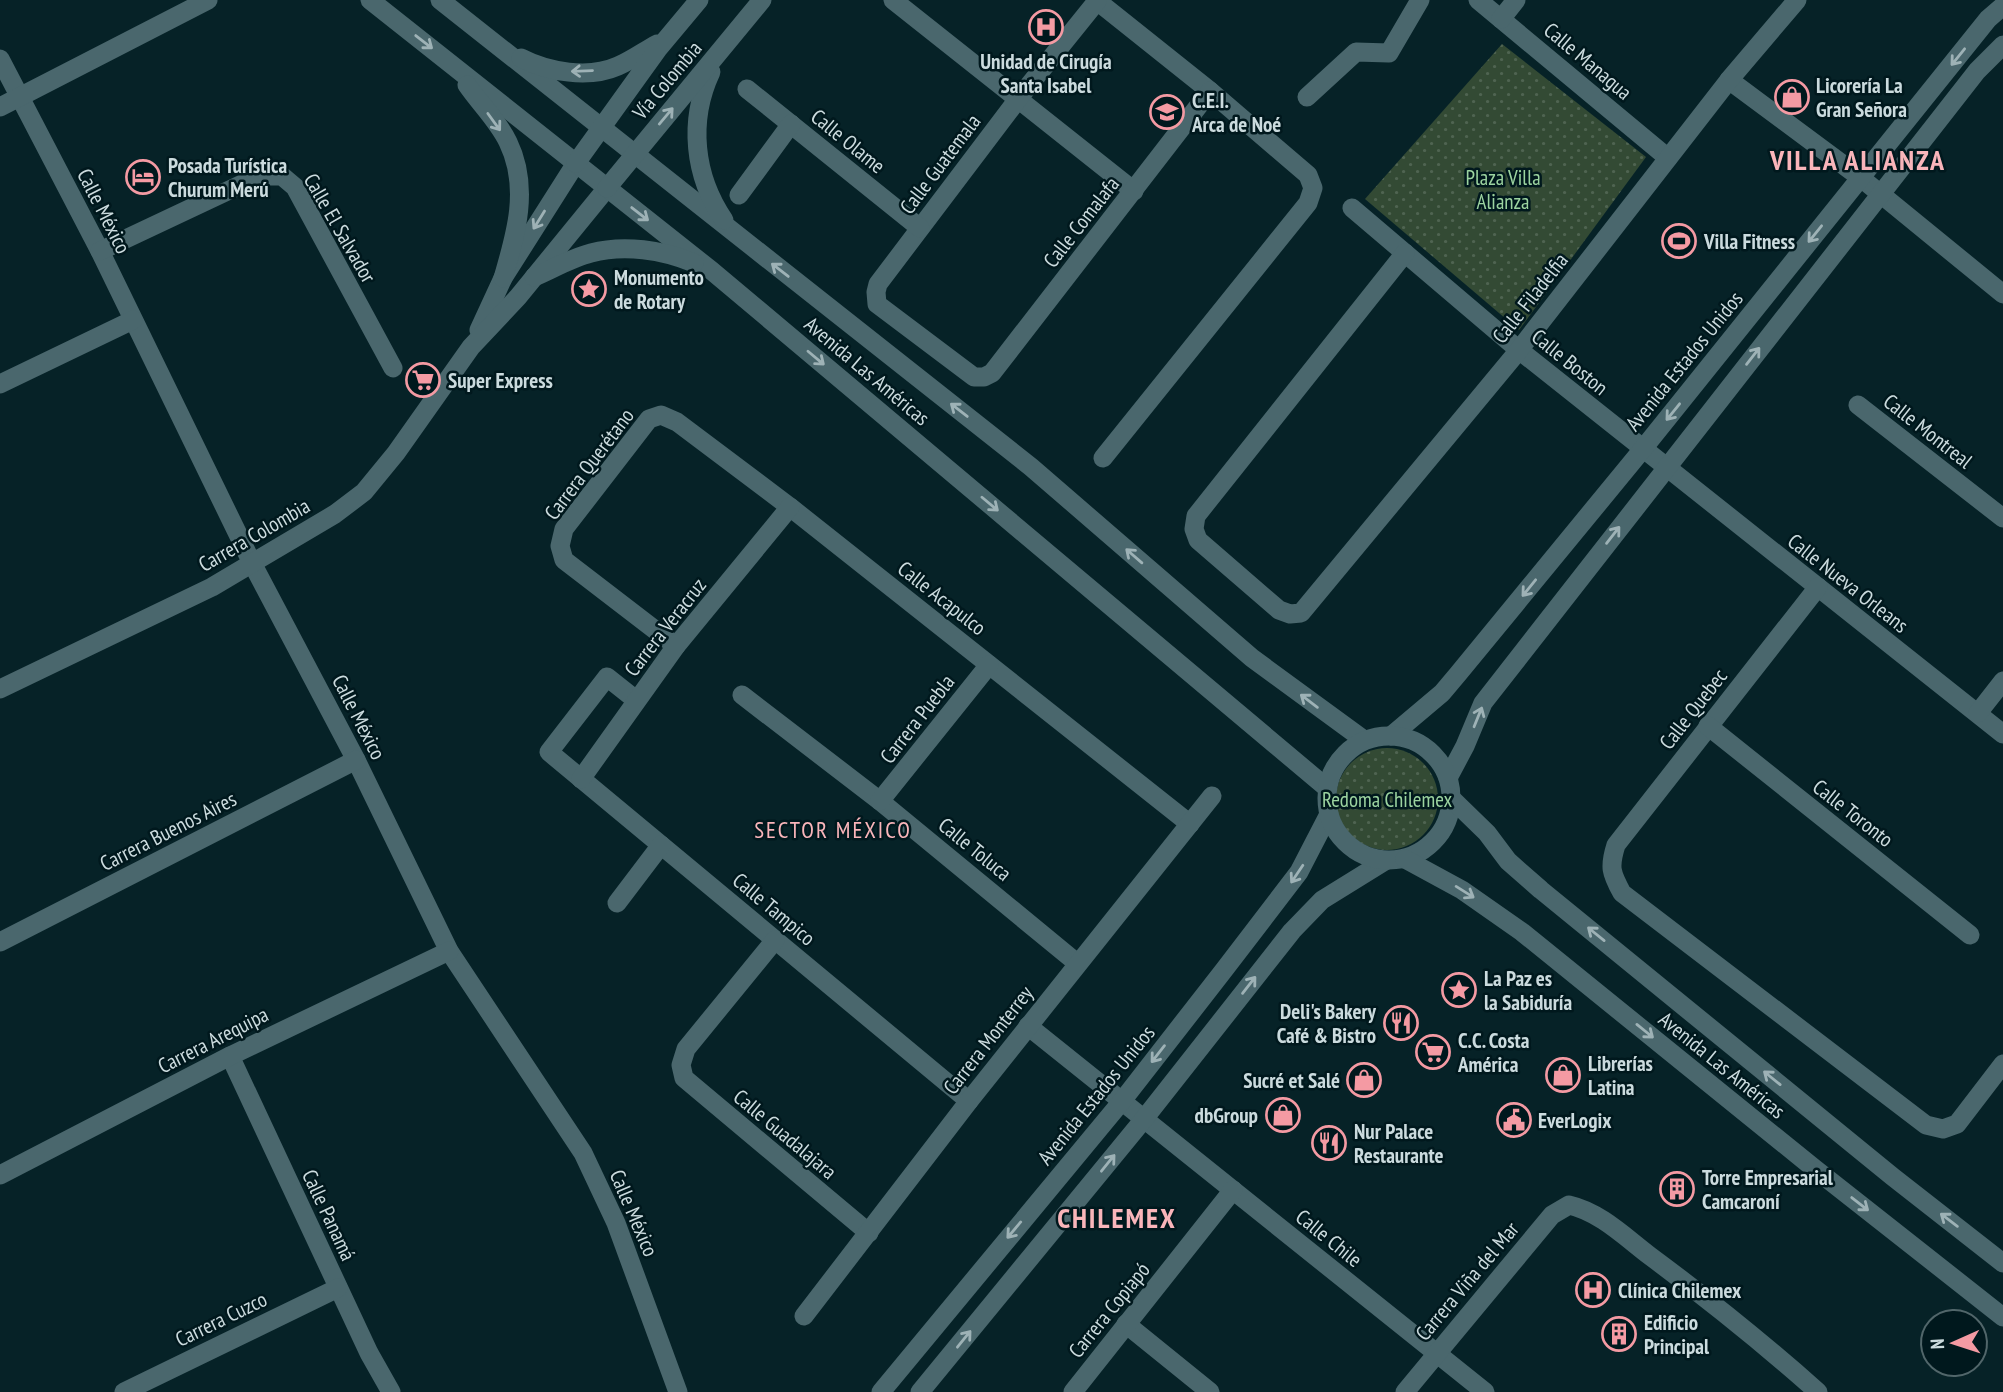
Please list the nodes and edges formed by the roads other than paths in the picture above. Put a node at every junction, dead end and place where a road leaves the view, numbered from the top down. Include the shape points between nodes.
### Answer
1 (208, 0) edge
2 (370, 0) edge
3 (440, 0) edge
4 (699, 0) edge
5 (762, 0) edge
6 (893, 0) edge
7 (1096, 0) edge
8 (1420, 0) edge
9 (1478, 0) edge
10 (1516, 0) edge
11 (1797, 0) edge
12 (2003, 6) edge
13 (1501, 19) junction
14 (667, 39) junction
15 (494, 44) junction
16 (2003, 44) edge
17 (721, 50) junction
18 (0, 59) edge
19 (454, 67) junction
20 (1729, 80) junction
21 (747, 89) dead end
22 (1210, 91) junction
23 (19, 97) junction
24 (1307, 97) dead end
25 (1017, 99) junction
26 (0, 107) edge
27 (791, 124) junction
28 (599, 128) junction
29 (635, 154) junction
30 (1668, 158) junction
31 (576, 163) junction
32 (1861, 178) junction
33 (607, 188) junction
34 (1134, 191) junction
35 (1881, 194) junction
36 (739, 195) dead end
37 (1352, 208) dead end
38 (920, 228) junction
39 (732, 232) junction
40 (100, 251) junction
41 (1405, 253) junction
42 (712, 271) junction
43 (534, 277) junction
44 (503, 278) junction
45 (876, 292) joint
46 (2003, 294) edge
47 (133, 320) junction
48 (471, 347) junction
49 (1519, 350) junction
50 (393, 368) dead end
51 (0, 384) edge
52 (1858, 405) dead end
53 (661, 415) joint
54 (1642, 450) junction
55 (1103, 458) dead end
56 (1665, 468) junction
57 (790, 507) junction
58 (2003, 518) edge
59 (252, 563) junction
60 (1818, 587) junction
61 (676, 646) junction
62 (989, 665) junction
63 (2003, 681) edge
64 (0, 690) edge
65 (742, 695) dead end
66 (636, 700) junction
67 (1978, 713) junction
68 (1707, 726) junction
69 (2003, 734) edge
70 (1391, 736) junction
71 (1364, 740) junction
72 (356, 760) junction
73 (1448, 778) junction
74 (581, 779) junction
75 (1327, 788) junction
76 (1212, 796) dead end
77 (1451, 798) junction
78 (880, 801) junction
79 (1329, 814) junction
80 (1190, 824) junction
81 (661, 845) junction
82 (1405, 859) junction
83 (1385, 861) junction
84 (617, 902) dead end
85 (1970, 935) dead end
86 (775, 940) junction
87 (0, 942) edge
88 (449, 951) junction
89 (1077, 963) junction
90 (1028, 1026) junction
91 (230, 1056) junction
92 (2003, 1064) edge
93 (969, 1101) junction
94 (1122, 1101) junction
95 (1144, 1119) junction
96 (0, 1175) edge
97 (1233, 1190) junction
98 (869, 1233) junction
99 (2003, 1262) edge
100 (338, 1287) junction
101 (804, 1315) dead end
102 (2003, 1317) edge
103 (1126, 1324) junction
104 (1437, 1353) junction
105 (124, 1392) edge
106 (390, 1392) edge
107 (678, 1392) edge
108 (881, 1392) edge
109 (920, 1392) edge
110 (1073, 1392) edge
111 (1210, 1392) edge
112 (1405, 1392) edge
113 (1485, 1392) edge
114 (1818, 1392) edge

1 - 23 street
2 -> 19 street, Avenida Las Américas
3 - 15 street, Avenida Las Américas
4 - 14 street, Vía Colombia
5 - 17 street, Vía Colombia
6 - 25 street
7 - 22 street
7 - 25 street, Calle Guatemala
8 - 24 street via 1389,53 1356,52
9 - 13 street, Calle Managua
10 - 13 street
11 - 20 street, Calle Filadelfia
12 -> 32 street, Avenida Estados Unidos
13 - 30 street, Calle Managua
14 -> 15 street via 617,67 567,72 525,60
14 - 28 street, Vía Colombia
15 - 28 street, Avenida Las Américas
16 - 35 street
29 -> 17 street, Vía Colombia
17 - 39 street via 698,108 699,165 714,206
18 - 23 street, Calle México
19 - 31 street, Avenida Las Américas
19 -> 44 street via 508,141 515,162 521,199
20 - 30 street, Calle Filadelfia
20 - 32 street
21 - 27 street, Calle Olame
22 - 34 street, Calle Comalafa
22 - 55 street via 1308,174 1313,188 1308,203
23 - 26 street
23 - 40 street, Calle México
25 - 34 street
25 - 38 street, Calle Guatemala
27 - 36 street
27 - 38 street, Calle Olame
28 - 29 street, Avenida Las Américas
28 - 31 street, Vía Colombia
29 - 33 street, Vía Colombia
29 - 39 street, Avenida Las Américas
30 - 49 street, Calle Filadelfia
31 - 33 street, Avenida Las Américas
31 -> 44 street, Carrera Colombia
32 - 35 street
32 -> 54 street, Avenida Estados Unidos
33 -> 42 street, Avenida Las Américas
33 - 43 street, Carrera Colombia
34 - 45 street, Calle Comalafa via 992,373 984,377 974,377 877,304
35 - 46 street
56 -> 35 street
37 - 41 street, Calle Boston
38 - 45 street, Calle Guatemala
71 -> 39 street, Avenida Las Américas via 1252,658 1031,467
40 - 47 street, Calle México
40 - 50 street, Calle El Salvador via 258,176 282,176 295,187
41 - 49 street, Calle Boston
41 - 49 street, Calle Filadelfia via 1196,516 1198,540 1279,610 1301,613
42 - 43 street via 679,257 618,250 592,253
42 -> 75 street, Avenida Las Américas
43 - 48 street, Carrera Colombia
44 - 48 street, Carrera Colombia
47 - 51 street
47 - 59 street, Calle México
48 - 59 street, Carrera Colombia via 363,492
49 - 54 street, Calle Boston
52 - 58 street, Calle Montreal
53 - 57 street, Calle Acapulco via 677,422
53 - 61 street, Carrera Querétano via 649,419 564,528 560,547 564,560
54 - 56 street, Calle Boston
54 -> 70 street, Avenida Estados Unidos via 1442,693
56 - 60 street, Calle Nueva Orleans
73 -> 56 street via 1483,703
57 - 61 street, Carrera Veracruz
57 - 62 street, Calle Acapulco
59 - 64 street, Carrera Colombia
59 - 72 street, Calle México
60 - 67 street, Calle Nueva Orleans
60 - 68 street, Calle Quebec
61 - 66 street, Carrera Veracruz
62 - 78 street, Carrera Puebla
62 - 80 street, Calle Acapulco
63 - 67 street
65 - 78 street, Calle Toluca
66 - 74 street, Carrera Veracruz
66 - 74 street, Calle Tampico via 607,677 550,752
67 - 69 street, Calle Nueva Orleans
68 - 85 street, Calle Toronto
68 - 92 street, Calle Quebec via 1616,845 1610,862 1622,893 1926,1125 1943,1129 1957,1124
70 - 71 street
70 - 73 street via 1423,746
71 - 75 street via 1347,751
72 - 87 street, Carrera Buenos Aires
72 - 88 street, Calle México
73 - 77 street
74 - 81 street, Calle Tampico
75 - 79 street
76 - 80 street, Carrera Monterrey
77 - 82 street via 1448,818 1438,836
99 -> 77 street, Avenida Las Américas via 1541,890
78 - 89 street, Calle Toluca
79 - 83 street via 1347,845
79 -> 94 street, Avenida Estados Unidos via 1299,873
80 - 89 street, Carrera Monterrey
81 - 84 street
81 - 86 street, Calle Tampico
82 - 83 street
82 -> 102 street, Avenida Las Américas via 1462,890 1522,932
95 -> 83 street via 1299,923 1322,900
86 - 93 street, Calle Tampico
86 - 98 street, Calle Guadalajara via 686,1049 681,1065 684,1078
88 - 91 street, Carrera Arequipa
88 - 107 street, Calle México via 583,1153 616,1223
89 - 90 street, Carrera Monterrey
90 - 93 street, Carrera Monterrey
90 - 94 street, Calle Chile
91 - 96 street, Carrera Arequipa
91 - 100 street, Calle Panamá
93 - 98 street, Carrera Monterrey
94 - 95 street, Calle Chile
94 -> 108 street, Avenida Estados Unidos
95 - 97 street, Calle Chile
109 -> 95 street
97 - 103 street, Carrera Copiapó
97 - 104 street, Calle Chile
98 - 101 street, Carrera Monterrey
100 - 105 street, Carrera Cuzco
100 - 106 street, Calle Panamá
103 - 110 street, Carrera Copiapó
103 - 111 street
104 - 112 street, Carrera Viña del Mar
104 - 113 street, Calle Chile
104 - 114 street, Carrera Viña del Mar via 1552,1215 1569,1205 1586,1209 1654,1259 1761,1341

